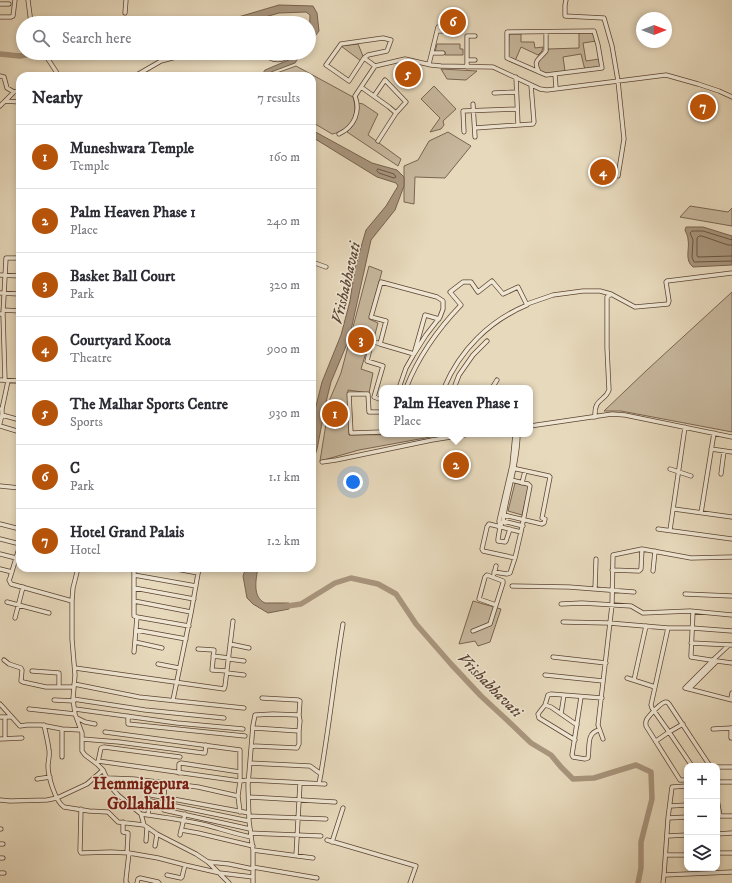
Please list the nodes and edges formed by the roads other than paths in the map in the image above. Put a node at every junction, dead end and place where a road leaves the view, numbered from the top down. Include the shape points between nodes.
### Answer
1 (15, 0) edge
2 (28, 0) edge
3 (126, 0) edge
4 (566, 0) edge
5 (0, 4) edge
6 (9, 4) dead end
7 (125, 13) dead end
8 (30, 16) edge
9 (0, 17) edge
10 (437, 31) dead end
11 (546, 32) junction
12 (475, 36) dead end
13 (432, 53) junction
14 (443, 53) dead end
15 (364, 58) junction
16 (50, 60) edge
17 (163, 60) edge
18 (467, 60) junction
19 (475, 60) dead end
20 (429, 64) junction
21 (376, 66) junction
22 (467, 67) junction
23 (57, 72) edge
24 (142, 72) edge
25 (540, 73) junction
26 (555, 74) junction
27 (0, 76) edge
28 (516, 77) junction
29 (349, 81) junction
30 (618, 81) junction
31 (353, 84) dead end
32 (531, 84) junction
33 (361, 87) junction
34 (556, 88) junction
35 (14, 92) joint
36 (516, 92) junction
37 (494, 93) dead end
38 (374, 96) junction
39 (732, 97) edge
40 (5, 101) junction
41 (16, 102) edge
42 (473, 104) dead end
43 (0, 106) edge
44 (517, 109) junction
45 (474, 111) junction
46 (396, 113) junction
47 (518, 125) junction
48 (475, 128) junction
49 (464, 132) dead end
50 (339, 134) dead end
51 (475, 137) dead end
52 (378, 141) dead end
53 (618, 176) dead end
54 (16, 258) edge
55 (316, 263) edge
56 (326, 267) dead end
57 (732, 273) edge
58 (0, 275) edge
59 (5, 275) junction
60 (16, 276) edge
61 (2, 293) edge
62 (16, 294) edge
63 (610, 295) junction
64 (526, 304) junction
65 (16, 311) edge
66 (2, 313) edge
67 (439, 319) junction
68 (487, 341) dead end
69 (2, 342) edge
70 (380, 344) junction
71 (414, 354) junction
72 (2, 357) edge
73 (0, 380) edge
74 (7, 380) junction
75 (497, 380) dead end
76 (16, 381) edge
77 (400, 385) edge
78 (407, 385) edge
79 (445, 385) edge
80 (455, 385) edge
81 (494, 385) edge
82 (379, 399) edge
83 (1, 409) edge
84 (379, 412) edge
85 (2, 415) junction
86 (595, 417) junction
87 (16, 419) edge
88 (0, 423) edge
89 (0, 426) edge
90 (533, 426) edge
91 (685, 427) junction
92 (16, 431) edge
93 (379, 432) edge
94 (714, 433) junction
95 (449, 437) edge
96 (517, 437) edge
97 (732, 437) edge
98 (711, 449) junction
99 (724, 451) junction
100 (732, 452) edge
101 (322, 462) dead end
102 (512, 468) junction
103 (670, 468) dead end
104 (525, 471) junction
105 (679, 471) junction
106 (721, 474) dead end
107 (691, 476) dead end
108 (511, 480) junction
109 (522, 483) junction
110 (0, 486) edge
111 (16, 488) edge
112 (674, 509) junction
113 (701, 513) junction
114 (504, 515) junction
115 (732, 517) edge
116 (524, 520) junction
117 (503, 521) junction
118 (0, 524) edge
119 (523, 526) junction
120 (500, 527) junction
121 (16, 528) edge
122 (510, 529) junction
123 (658, 529) dead end
124 (670, 530) junction
125 (521, 532) junction
126 (0, 539) edge
127 (732, 539) edge
128 (16, 544) edge
129 (642, 549) junction
130 (655, 551) junction
131 (0, 554) edge
132 (732, 557) edge
133 (16, 558) joint
134 (515, 558) junction
135 (596, 559) dead end
136 (496, 566) dead end
137 (0, 569) edge
138 (612, 570) junction
139 (653, 571) dead end
140 (12, 572) junction
141 (77, 572) edge
142 (189, 572) edge
143 (494, 572) junction
144 (198, 574) joint
145 (134, 575) joint
146 (493, 577) junction
147 (196, 586) junction
148 (512, 586) dead end
149 (23, 587) junction
150 (134, 588) junction
151 (595, 589) junction
152 (612, 590) junction
153 (634, 592) dead end
154 (685, 594) dead end
155 (732, 596) edge
156 (194, 599) junction
157 (72, 601) junction
158 (134, 601) junction
159 (7, 602) dead end
160 (561, 604) dead end
161 (18, 605) junction
162 (496, 605) junction
163 (612, 605) junction
164 (191, 612) junction
165 (693, 612) junction
166 (49, 613) dead end
167 (732, 615) edge
168 (137, 616) junction
169 (15, 618) dead end
170 (233, 621) dead end
171 (563, 622) dead end
172 (609, 623) junction
173 (343, 624) dead end
174 (189, 626) junction
175 (646, 626) junction
176 (668, 628) junction
177 (692, 628) junction
178 (136, 630) junction
179 (732, 630) edge
180 (473, 631) dead end
181 (186, 639) junction
182 (135, 642) junction
183 (691, 643) junction
184 (230, 644) junction
185 (730, 645) edge
186 (162, 648) dead end
187 (249, 648) dead end
188 (198, 649) dead end
189 (134, 652) dead end
190 (213, 656) junction
191 (553, 657) dead end
192 (229, 659) junction
193 (4, 660) dead end
194 (244, 661) dead end
195 (712, 661) junction
196 (717, 661) junction
197 (606, 663) junction
198 (732, 663) edge
199 (158, 664) dead end
200 (75, 668) junction
201 (179, 668) junction
202 (32, 671) dead end
203 (227, 672) junction
204 (244, 675) dead end
205 (545, 675) dead end
206 (627, 678) dead end
207 (634, 680) junction
208 (603, 681) junction
209 (176, 682) junction
210 (74, 686) junction
211 (58, 687) junction
212 (655, 687) junction
213 (689, 689) junction
214 (732, 693) edge
215 (564, 695) junction
216 (581, 696) junction
217 (262, 698) dead end
218 (602, 698) junction
219 (54, 700) dead end
220 (74, 700) junction
221 (173, 700) junction
222 (731, 700) edge
223 (0, 704) edge
224 (545, 704) junction
225 (244, 708) dead end
226 (30, 709) dead end
227 (75, 709) junction
228 (654, 711) junction
229 (561, 714) junction
230 (299, 715) junction
231 (76, 716) junction
232 (128, 716) junction
233 (0, 717) edge
234 (5, 717) junction
235 (12, 717) junction
236 (224, 718) dead end
237 (95, 724) dead end
238 (683, 724) junction
239 (44, 725) junction
240 (577, 725) junction
241 (253, 728) junction
242 (731, 728) edge
243 (62, 729) junction
244 (243, 729) dead end
245 (712, 729) dead end
246 (81, 730) junction
247 (600, 730) junction
248 (299, 731) junction
249 (105, 732) dead end
250 (669, 732) junction
251 (245, 736) dead end
252 (5, 738) junction
253 (22, 738) dead end
254 (731, 738) dead end
255 (0, 739) edge
256 (82, 739) junction
257 (575, 740) junction
258 (603, 740) dead end
259 (656, 741) junction
260 (206, 745) junction
261 (252, 746) junction
262 (62, 757) dead end
263 (180, 757) dead end
264 (98, 762) junction
265 (250, 763) junction
266 (690, 763) edge
267 (708, 763) edge
268 (720, 766) edge
269 (732, 767) edge
270 (103, 770) junction
271 (240, 772) junction
272 (179, 773) junction
273 (321, 774) junction
274 (50, 777) junction
275 (108, 778) junction
276 (37, 779) dead end
277 (249, 780) junction
278 (684, 780) edge
279 (240, 781) junction
280 (720, 782) edge
281 (732, 782) edge
282 (165, 783) junction
283 (300, 783) junction
284 (319, 784) junction
285 (325, 784) dead end
286 (684, 786) edge
287 (152, 795) dead end
288 (238, 796) junction
289 (164, 797) junction
290 (249, 797) junction
291 (57, 798) junction
292 (0, 800) edge
293 (299, 800) junction
294 (335, 802) dead end
295 (163, 804) junction
296 (684, 805) edge
297 (670, 806) junction
298 (343, 808) dead end
299 (80, 809) junction
300 (240, 812) junction
301 (141, 814) junction
302 (180, 814) junction
303 (185, 814) junction
304 (148, 815) junction
305 (249, 815) junction
306 (720, 816) edge
307 (732, 816) edge
308 (298, 817) junction
309 (684, 817) edge
310 (668, 818) junction
311 (326, 819) dead end
312 (178, 820) junction
313 (183, 821) junction
314 (250, 821) junction
315 (123, 822) junction
316 (146, 826) junction
317 (181, 830) junction
318 (251, 833) junction
319 (157, 834) junction
320 (297, 834) junction
321 (720, 834) edge
322 (732, 834) edge
323 (180, 835) dead end
324 (684, 835) edge
325 (321, 836) dead end
326 (667, 836) junction
327 (327, 840) dead end
328 (146, 841) dead end
329 (332, 842) junction
330 (155, 846) dead end
331 (253, 848) junction
332 (128, 853) junction
333 (732, 853) edge
334 (720, 854) edge
335 (666, 855) junction
336 (684, 855) edge
337 (296, 856) junction
338 (313, 858) dead end
339 (208, 862) junction
340 (185, 865) junction
341 (253, 868) junction
342 (732, 872) edge
343 (220, 873) junction
344 (664, 874) junction
345 (167, 875) dead end
346 (253, 877) junction
347 (317, 878) dead end
348 (127, 883) edge
349 (136, 883) edge
350 (159, 883) edge
351 (229, 883) edge
352 (253, 883) edge
353 (410, 883) edge
354 (663, 883) edge

1 - 9 street via 13,16
2 - 8 street
3 - 7 street
4 - 30 street via 565,16 604,18
5 - 6 street
10 - 13 street
11 - 25 street via 546,50 536,64
11 - 25 street via 507,32 507,58
11 - 26 street via 594,31 598,45 602,68
12 - 18 street via 467,36
13 - 14 street
13 - 20 street
15 - 21 street
15 - 29 street
15 - 29 street via 368,54 388,51 390,40 383,38 340,44 326,65
16 - 23 street
17 - 24 street
18 - 19 street
18 - 22 street
20 - 21 street via 405,59
20 - 22 street
21 - 33 street
22 - 28 street via 494,67
25 - 26 street via 546,76
26 - 34 street
27 - 35 street via 4,78 7,88
28 - 32 street
28 - 36 street
29 - 31 street
30 - 34 street
30 - 39 street via 666,75
30 - 53 street via 624,139
32 - 34 street via 546,90
32 - 47 street via 534,123
33 - 38 street
33 - 50 street via 355,96 357,108 354,121 348,129
35 - 40 street
36 - 37 street
36 - 44 street
38 - 46 street
38 - 46 street via 385,80 406,102
40 - 41 street
40 - 43 street
42 - 45 street
44 - 45 street
44 - 47 street
45 - 48 street
45 - 49 street via 463,112
46 - 52 street
47 - 48 street
48 - 51 street
54 - 59 street via 6,258
55 - 56 street
57 - 63 street via 667,281 668,304 635,307
58 - 59 street
59 - 60 street
59 - 61 street
61 - 62 street
61 - 66 street
63 - 64 street via 600,291 583,291 553,295
63 - 86 street via 607,297 609,390 596,406
64 - 78 street via 518,287 502,294 492,281 478,292 471,282 463,282 450,292 461,305 428,344
64 - 79 street via 496,322 477,338 457,362
65 - 66 street
66 - 69 street
67 - 70 street via 443,301 437,297 380,282 371,317 386,322
67 - 71 street
67 - 71 street via 425,315
68 - 80 street via 459,375
69 - 72 street
70 - 71 street
70 - 82 street via 372,341 367,361 383,366 374,397
71 - 77 street
72 - 74 street
73 - 74 street
74 - 76 street
74 - 83 street
75 - 81 street
83 - 85 street
84 - 93 street via 369,412 368,394 349,394 351,434
85 - 87 street
85 - 88 street
86 - 90 street
86 - 91 street via 626,415
89 - 92 street
91 - 94 street
91 - 105 street
94 - 97 street
94 - 98 street
95 - 101 street
96 - 102 street
98 - 99 street
98 - 113 street
99 - 100 street
99 - 106 street
102 - 104 street
102 - 108 street
102 - 120 street via 499,521
103 - 105 street
104 - 109 street
104 - 116 street via 550,477 542,518 545,519 544,524
105 - 107 street
105 - 112 street
108 - 109 street
108 - 114 street
109 - 116 street via 530,486
110 - 111 street
112 - 113 street
112 - 124 street
113 - 115 street
114 - 116 street
114 - 117 street
116 - 119 street
117 - 119 street
117 - 120 street
118 - 121 street
119 - 125 street
120 - 122 street
120 - 122 street via 498,541 506,541
120 - 134 street via 489,524 482,550
122 - 125 street
123 - 124 street
124 - 127 street
125 - 134 street
126 - 128 street
129 - 130 street
129 - 138 street via 613,555
129 - 138 street via 640,570
130 - 132 street via 691,558
130 - 139 street
131 - 133 street
133 - 140 street
134 - 143 street via 510,573
135 - 151 street
136 - 143 street
137 - 140 street
138 - 152 street
140 - 149 street via 10,582
141 - 157 street
142 - 144 street
143 - 146 street
144 - 147 street
145 - 147 street
145 - 150 street
146 - 162 street via 503,581
146 - 162 street via 485,577 478,599
147 - 156 street
148 - 151 street
149 - 157 street
149 - 161 street
150 - 156 street
150 - 158 street
151 - 152 street
152 - 153 street
152 - 163 street
154 - 155 street
156 - 164 street
157 - 200 street
158 - 164 street
158 - 168 street via 134,616
159 - 161 street
160 - 163 street
161 - 166 street
161 - 169 street
162 - 180 street via 489,625
163 - 165 street via 631,606 643,613
163 - 172 street
164 - 174 street
165 - 167 street
165 - 177 street
168 - 174 street
168 - 178 street
170 - 184 street
171 - 172 street
172 - 175 street
172 - 197 street
173 - 273 street
174 - 181 street
175 - 176 street
175 - 207 street
176 - 177 street
176 - 212 street
177 - 179 street
177 - 183 street
178 - 181 street
178 - 182 street
181 - 201 street
182 - 186 street
182 - 189 street
183 - 185 street
183 - 195 street via 691,657
184 - 187 street
184 - 192 street
185 - 195 street
188 - 190 street via 214,650
190 - 192 street
190 - 203 street via 212,670
191 - 197 street
192 - 194 street
192 - 203 street
193 - 211 street via 21,668 23,682
195 - 196 street
195 - 213 street via 685,688
196 - 198 street
196 - 213 street
197 - 208 street
199 - 201 street
200 - 209 street
200 - 210 street
201 - 209 street
202 - 211 street via 59,673
203 - 204 street
203 - 209 street via 224,689
205 - 208 street
206 - 207 street
207 - 212 street
208 - 218 street
209 - 221 street
210 - 211 street
210 - 220 street
210 - 221 street
212 - 228 street via 651,705
213 - 222 street
214 - 222 street
215 - 216 street
215 - 224 street via 549,694
215 - 229 street
216 - 218 street
216 - 240 street
217 - 230 street via 298,700
218 - 247 street via 598,725
219 - 220 street
220 - 227 street
220 - 236 street
221 - 225 street
223 - 235 street
224 - 229 street
224 - 257 street via 538,714 539,718
226 - 231 street
227 - 231 street
227 - 232 street
228 - 238 street via 667,702
228 - 250 street
228 - 259 street via 647,719 646,725
229 - 240 street
230 - 241 street via 256,715
230 - 248 street
231 - 237 street via 86,723
231 - 246 street
232 - 244 street
232 - 251 street via 128,724
233 - 234 street
234 - 235 street
234 - 252 street
235 - 239 street via 20,726
238 - 250 street
238 - 267 street
239 - 243 street
239 - 274 street
240 - 257 street
241 - 248 street
241 - 261 street
242 - 245 street
242 - 254 street
243 - 246 street
243 - 262 street
246 - 256 street
247 - 257 street via 592,733 590,737 587,759 574,758
247 - 258 street
248 - 261 street via 297,748
249 - 260 street
250 - 259 street
250 - 266 street
252 - 253 street
252 - 255 street
256 - 260 street via 203,753
256 - 264 street via 83,754
259 - 278 street via 680,780
260 - 271 street via 240,750
261 - 265 street
263 - 264 street via 104,747 101,748
264 - 270 street
264 - 272 street
265 - 273 street via 310,766
265 - 277 street
268 - 269 street
270 - 275 street
270 - 291 street via 87,784
271 - 272 street via 180,763
271 - 279 street
272 - 279 street
273 - 284 street
274 - 276 street
274 - 291 street
275 - 282 street
275 - 301 street via 118,795
277 - 279 street
277 - 283 street
277 - 290 street
279 - 288 street
280 - 281 street
282 - 288 street
282 - 289 street
283 - 284 street
283 - 293 street
284 - 285 street
286 - 297 street via 672,787
287 - 289 street
288 - 300 street
289 - 295 street
289 - 300 street
290 - 293 street
290 - 305 street
291 - 292 street
291 - 299 street via 64,807
293 - 294 street
293 - 308 street
295 - 302 street via 164,810
295 - 304 street via 151,801
295 - 314 street
296 - 297 street
297 - 310 street
298 - 329 street
299 - 315 street via 109,812 117,821
299 - 332 street via 80,853
300 - 305 street
301 - 304 street
301 - 316 street
302 - 303 street
302 - 312 street
303 - 313 street
303 - 318 street
304 - 312 street
305 - 308 street
305 - 314 street
306 - 307 street
308 - 311 street
308 - 320 street
309 - 310 street
310 - 326 street
312 - 313 street
313 - 317 street
313 - 318 street
314 - 318 street
315 - 316 street
315 - 332 street via 123,832 128,835
316 - 319 street
316 - 328 street
317 - 323 street
317 - 331 street
318 - 320 street
318 - 331 street
319 - 330 street
319 - 339 street
320 - 325 street
320 - 337 street
321 - 322 street
324 - 326 street
326 - 335 street
327 - 329 street
329 - 353 street via 416,866
331 - 337 street
331 - 341 street
332 - 340 street
332 - 348 street
333 - 334 street
335 - 336 street
335 - 344 street
337 - 338 street
339 - 341 street
339 - 343 street
340 - 343 street
340 - 345 street via 181,878
341 - 346 street
341 - 347 street
342 - 344 street
343 - 346 street
343 - 351 street
344 - 354 street
346 - 352 street
349 - 350 street via 140,878

